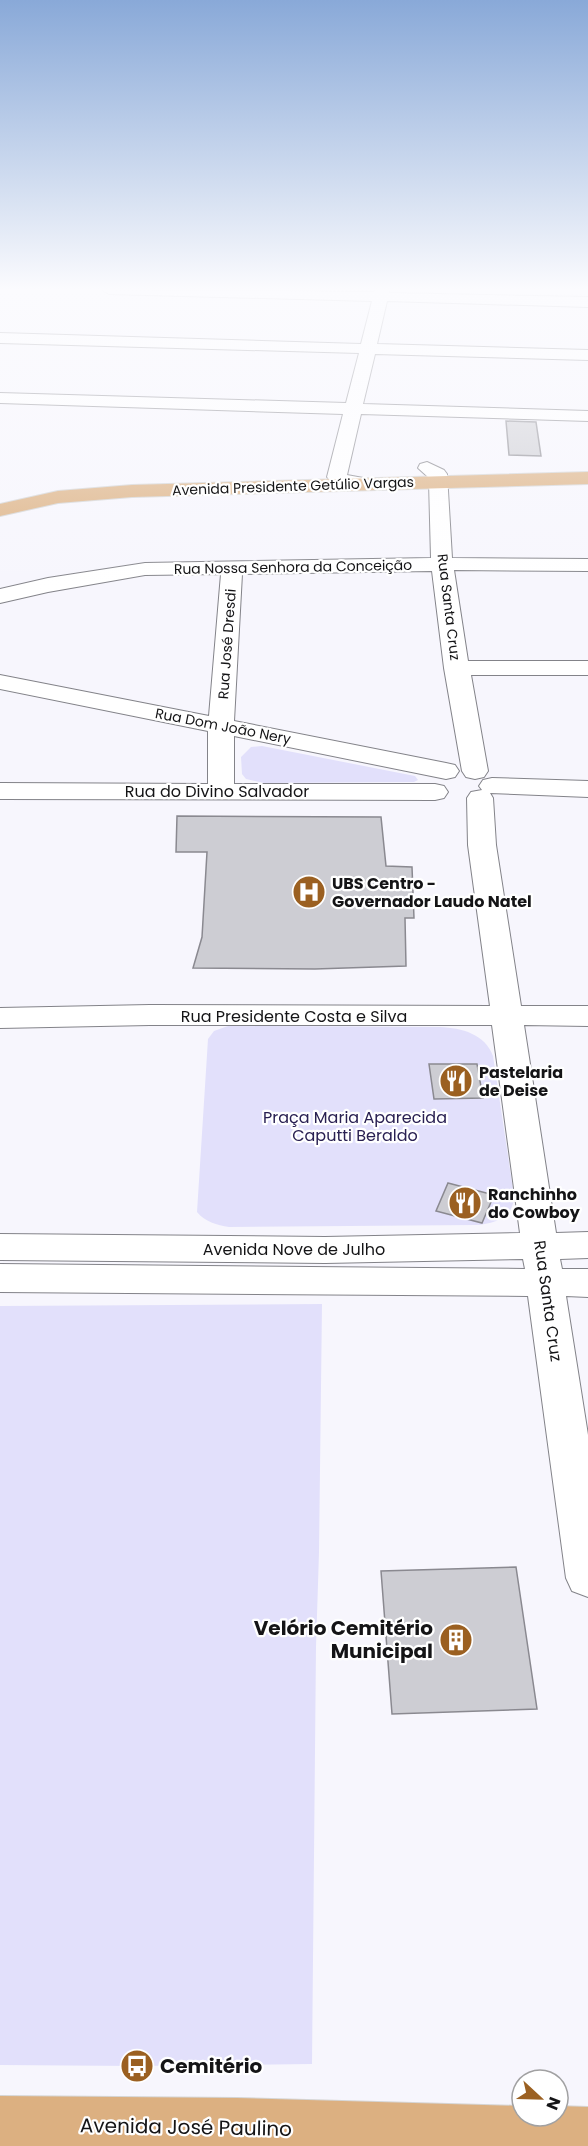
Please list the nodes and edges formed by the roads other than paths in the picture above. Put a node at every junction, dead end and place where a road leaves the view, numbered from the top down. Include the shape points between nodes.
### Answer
1 (357, 390) edge
2 (0, 398) edge
3 (353, 410) junction
4 (588, 416) edge
5 (588, 463) edge
6 (339, 470) junction
7 (433, 475) junction
8 (588, 478) edge
9 (150, 483) junction
10 (368, 484) junction
11 (0, 495) edge
12 (0, 510) edge
13 (442, 564) junction
14 (588, 565) edge
15 (231, 568) junction
16 (0, 596) edge
17 (456, 668) junction
18 (588, 668) edge
19 (0, 682) edge
20 (221, 726) junction
21 (464, 780) junction
22 (588, 789) edge
23 (0, 791) edge
24 (221, 791) junction
25 (507, 1016) junction
26 (588, 1016) edge
27 (0, 1018) edge
28 (540, 1245) junction
29 (588, 1245) edge
30 (0, 1247) edge
31 (0, 1278) edge
32 (545, 1283) junction
33 (588, 1283) edge
34 (588, 1578) edge
35 (0, 2125) edge
36 (588, 2136) edge

1 - 3 street
2 - 3 street
3 - 4 street
3 - 6 street
5 - 7 main road, Avenida Presidente Getúlio Vargas
6 - 7 main road, Avenida Presidente Getúlio Vargas
6 - 9 main road, Avenida Presidente Getúlio Vargas
6 - 10 street via 338,477 345,482
7 - 8 main road, Avenida Presidente Getúlio Vargas
7 - 10 main road, Avenida Presidente Getúlio Vargas
7 - 13 street, Rua Santa Cruz
9 - 10 main road, Avenida Presidente Getúlio Vargas
9 - 11 main road, Avenida Presidente Getúlio Vargas via 51,485
9 - 12 main road, Avenida Presidente Getúlio Vargas
13 - 14 street, Rua Nossa Senhora da Conceição
13 - 15 street, Rua Nossa Senhora da Conceição
13 - 17 street, Rua Santa Cruz
15 - 16 street, Rua Nossa Senhora da Conceição via 145,569
15 - 20 street, Rua José Dresdi
17 - 18 street
17 - 21 street, Rua Santa Cruz
19 - 20 street, Rua Dom João Nery
20 - 21 street, Rua Dom João Nery
20 - 24 street, Rua José Dresdi
21 - 22 street, Rua do Divino Salvador
21 - 24 street, Rua do Divino Salvador
21 - 25 street, Rua Santa Cruz via 482,845
23 - 24 street, Rua do Divino Salvador
25 - 26 street, Rua Presidente Costa e Silva
25 - 27 street, Rua Presidente Costa e Silva
25 - 28 street, Rua Santa Cruz
28 - 29 street, Avenida Nove de Julho
28 - 30 street, Avenida Nove de Julho via 324,1250
28 - 32 street, Rua Santa Cruz
31 - 32 street, Avenida Nove de Julho
32 - 33 street, Avenida Nove de Julho
32 - 34 street, Rua Santa Cruz
35 - 36 main road, Avenida José Paulino

